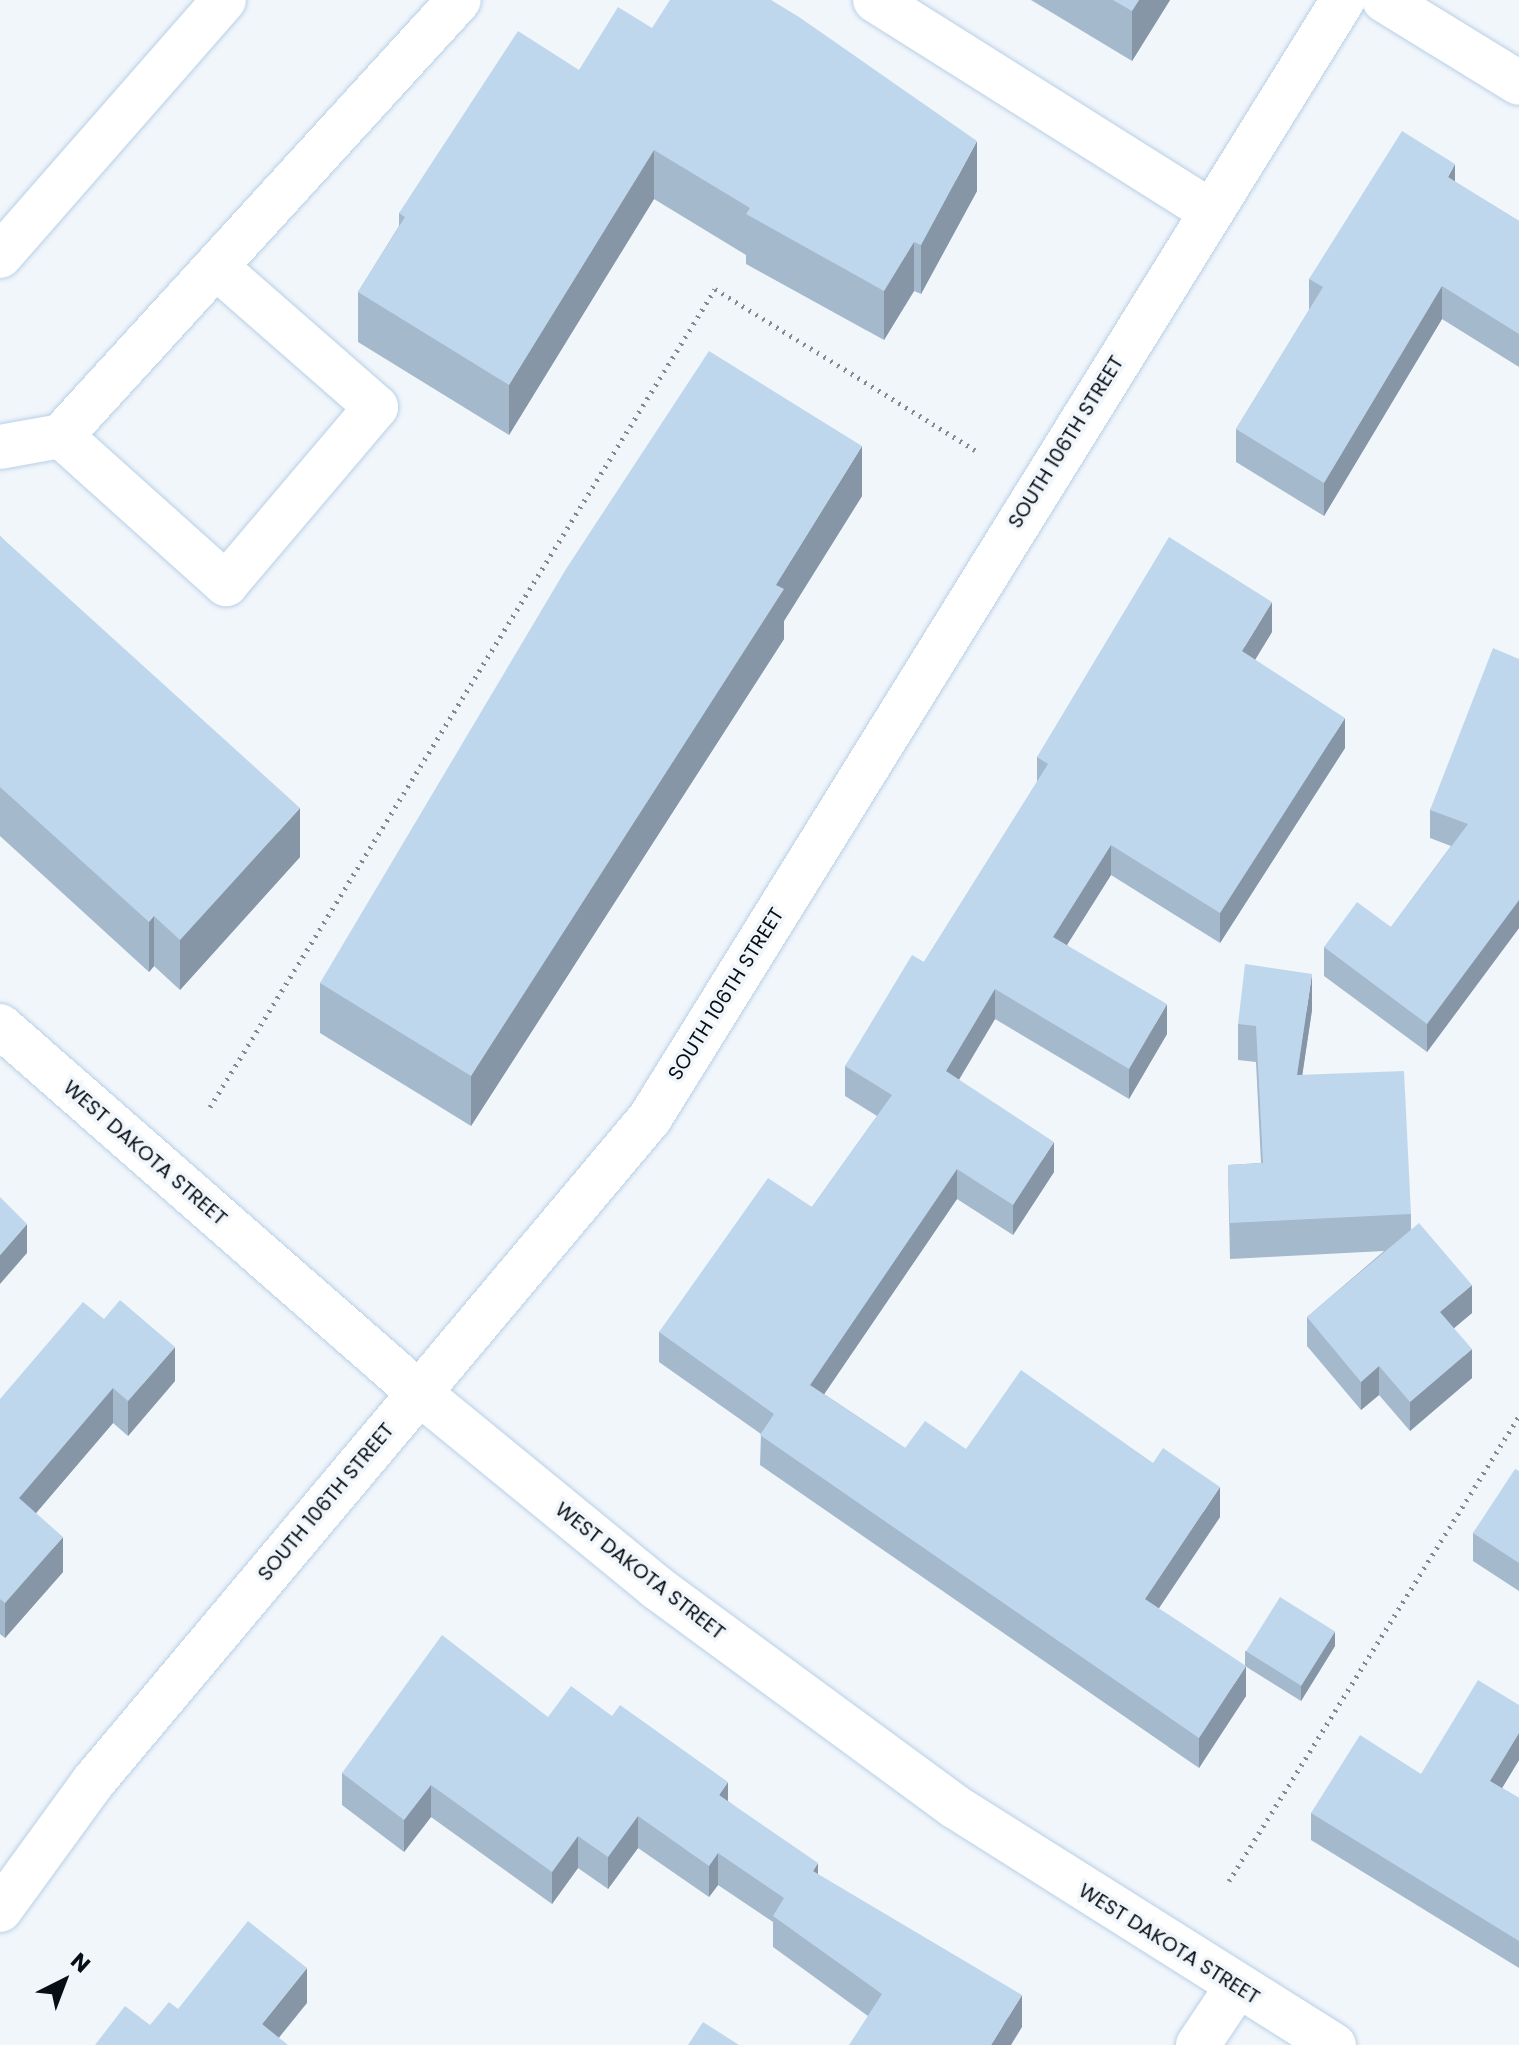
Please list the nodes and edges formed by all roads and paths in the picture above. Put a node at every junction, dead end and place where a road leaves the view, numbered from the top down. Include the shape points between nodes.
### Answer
1 (224, 0) edge
2 (459, 0) edge
3 (875, 0) edge
4 (1343, 0) edge
5 (1384, 0) edge
6 (1519, 83) edge
7 (1209, 210) junction
8 (0, 256) edge
9 (216, 267) junction
10 (61, 436) junction
11 (0, 447) edge
12 (975, 450) dead end
13 (0, 1026) edge
14 (210, 1107) dead end
15 (418, 1392) junction
16 (1519, 1416) edge
17 (1229, 1881) dead end
18 (0, 1910) edge
19 (1236, 1988) junction
20 (1198, 2045) edge
21 (1334, 2045) edge

1 - 8 street
2 - 9 street
3 - 7 street
4 - 7 street, SOUTH 106TH STREET
5 - 6 street
7 - 15 street, SOUTH 106TH STREET via 650,1118
9 - 10 street
9 - 10 street via 376,407 226,584
10 - 11 street
12 - 14 path via 715,289
13 - 15 street, WEST DAKOTA STREET
15 - 18 street, SOUTH 106TH STREET via 93,1782
15 - 19 street, WEST DAKOTA STREET via 656,1587 942,1797
16 - 17 path
19 - 20 street
19 - 21 street, WEST DAKOTA STREET

